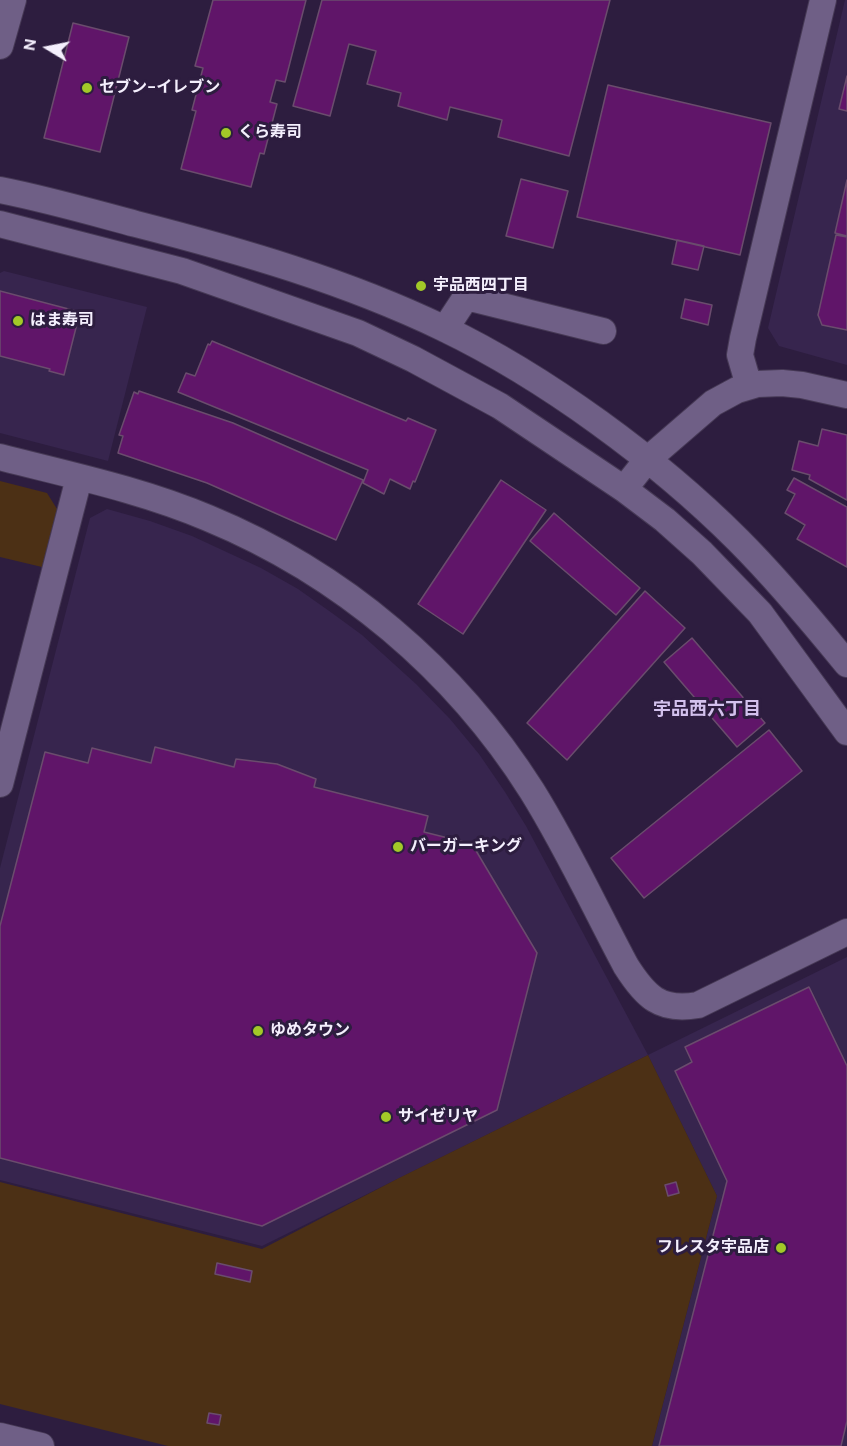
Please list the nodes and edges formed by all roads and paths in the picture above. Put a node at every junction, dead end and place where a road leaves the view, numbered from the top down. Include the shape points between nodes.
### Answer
1 (12, 0) edge
2 (823, 0) edge
3 (0, 46) edge
4 (0, 190) edge
5 (0, 224) edge
6 (445, 329) junction
7 (603, 331) dead end
8 (749, 386) junction
9 (847, 395) edge
10 (0, 457) edge
11 (647, 460) junction
12 (79, 478) junction
13 (624, 489) junction
14 (847, 664) edge
15 (847, 732) edge
16 (0, 783) edge
17 (847, 932) edge
18 (0, 1436) edge
19 (41, 1446) edge

1 - 3 street
2 - 8 street via 743,338 740,356
4 - 6 street via 263,258 385,301
5 - 13 street via 182,272 358,333 500,406
6 - 7 street via 466,297
6 - 11 street via 563,398
8 - 9 street via 792,383
8 - 11 street via 713,403
10 - 12 street
11 - 13 street
11 - 14 street via 737,539
12 - 16 street
12 - 17 street via 179,507 262,543 352,598 411,646 459,694 516,767 626,966 653,999 675,1007 698,1005
13 - 15 street via 672,526 760,613
18 - 19 street

